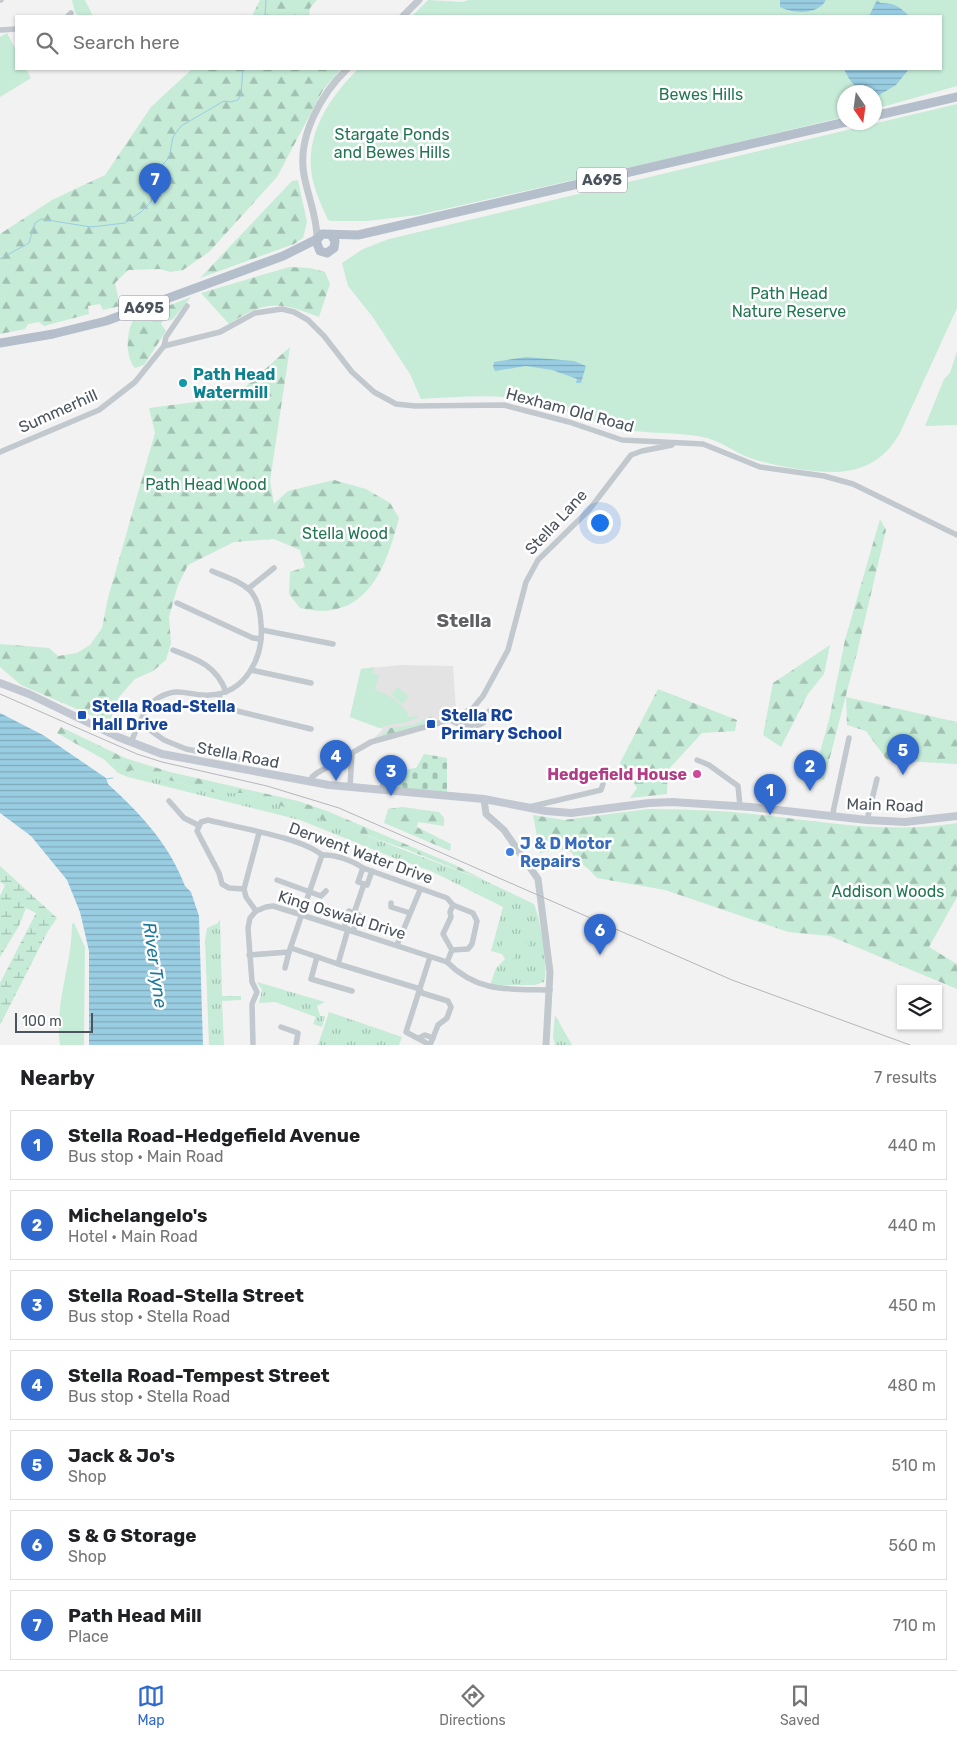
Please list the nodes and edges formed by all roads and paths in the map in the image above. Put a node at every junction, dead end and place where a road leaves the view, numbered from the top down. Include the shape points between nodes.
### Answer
1 (419, 0) edge
2 (404, 15) edge
3 (15, 29) edge
4 (0, 30) edge
5 (347, 70) edge
6 (954, 95) edge
7 (882, 114) edge
8 (837, 124) edge
9 (317, 220) junction
10 (330, 235) junction
11 (358, 235) junction
12 (317, 238) junction
13 (334, 247) junction
14 (320, 251) junction
15 (284, 256) junction
16 (187, 306) dead end
17 (0, 344) edge
18 (164, 346) junction
19 (634, 442) junction
20 (682, 443) junction
21 (0, 452) edge
22 (637, 452) junction
23 (957, 535) edge
24 (274, 568) dead end
25 (212, 571) dead end
26 (249, 588) junction
27 (177, 603) dead end
28 (262, 630) junction
29 (261, 639) junction
30 (333, 644) dead end
31 (173, 650) dead end
32 (251, 670) junction
33 (0, 683) edge
34 (311, 683) dead end
35 (226, 692) junction
36 (218, 694) junction
37 (489, 711) dead end
38 (450, 720) junction
39 (140, 723) junction
40 (311, 729) dead end
41 (849, 738) dead end
42 (130, 742) junction
43 (352, 753) junction
44 (388, 758) dead end
45 (697, 760) dead end
46 (258, 763) dead end
47 (877, 778) dead end
48 (311, 782) junction
49 (603, 784) dead end
50 (350, 787) junction
51 (382, 790) junction
52 (484, 800) junction
53 (168, 801) dead end
54 (740, 806) junction
55 (526, 807) junction
56 (957, 816) edge
57 (832, 817) junction
58 (867, 820) junction
59 (198, 825) junction
60 (259, 833) junction
61 (322, 855) junction
62 (363, 868) junction
63 (372, 871) junction
64 (277, 880) dead end
65 (364, 884) junction
66 (244, 889) junction
67 (420, 890) junction
68 (326, 891) dead end
69 (310, 893) junction
70 (391, 903) dead end
71 (453, 905) junction
72 (256, 910) junction
73 (354, 913) junction
74 (410, 913) junction
75 (302, 915) junction
76 (348, 929) junction
77 (397, 945) junction
78 (290, 950) junction
79 (452, 950) junction
80 (249, 955) junction
81 (430, 956) junction
82 (317, 957) junction
83 (447, 962) junction
84 (338, 964) junction
85 (285, 968) dead end
86 (420, 990) junction
87 (550, 990) junction
88 (352, 991) dead end
89 (281, 1027) dead end
90 (419, 1038) junction
91 (433, 1038) junction
92 (253, 1045) edge
93 (296, 1045) edge
94 (430, 1045) edge
95 (546, 1045) edge

1 - 2 street
3 - 4 street
5 - 9 street via 324,96 304,145 303,171
6 - 7 main road
8 - 11 main road, A695
9 - 10 street
9 - 12 street
10 - 11 main road, A695
10 - 12 main road, A695 via 322,234
10 - 13 main road via 335,240
11 - 13 main road, A695
12 - 14 main road via 316,246
12 - 15 main road, A695
13 - 14 main road, A695 via 327,253
14 - 15 main road, A695
15 - 17 main road, A695 via 106,321
16 - 18 street, Summerhill via 171,326
18 - 19 street, Hexham Old Road via 230,328 262,311 287,310 308,320 352,372 374,392 396,404 504,405
18 - 21 street, Summerhill via 135,382 104,406
19 - 20 street, Hexham Old Road
19 - 22 street
20 - 22 street
20 - 23 street, Hexham Old Road via 713,447 760,467 841,479
22 - 38 street, Stella Lane via 589,510 538,560 529,574 505,656 477,704
24 - 26 street
25 - 26 street
26 - 28 street via 258,603
27 - 29 street
28 - 29 street
28 - 30 street
29 - 32 street
31 - 35 street via 211,668
32 - 34 street
32 - 35 street via 239,685
33 - 42 main road, Stella Road
35 - 36 street
36 - 39 street via 207,696 181,690 165,694 154,700
36 - 40 street via 224,706 234,711
37 - 38 street via 486,719 477,726 466,727
38 - 43 street, Stella Lane via 372,742
39 - 42 street
39 - 46 street via 175,745
41 - 57 street
42 - 48 main road, Stella Road via 162,754
43 - 48 street, Stella Lane via 314,775
43 - 50 street
44 - 51 street
45 - 54 street via 738,786
47 - 58 street
48 - 50 main road, Stella Road
49 - 55 street via 601,790
50 - 51 main road, Stella Road
51 - 52 main road, Stella Road
52 - 55 main road, Main Road
52 - 87 street via 486,814 504,830 536,873 540,885
53 - 59 street via 184,818
54 - 55 main road, Main Road via 649,802 571,813
54 - 57 main road, Main Road
56 - 58 main road, Main Road via 905,822
57 - 58 main road, Main Road
59 - 60 street, Derwent Water Drive via 208,820
59 - 66 street via 197,831 222,884
60 - 61 street, Derwent Water Drive via 312,846
60 - 66 street
61 - 62 street, Derwent Water Drive via 328,854
61 - 69 street
62 - 63 street, Derwent Water Drive
62 - 65 street via 358,882
63 - 65 street via 367,885
63 - 67 street, Derwent Water Drive
64 - 69 street
65 - 73 street
66 - 72 street
67 - 71 street, Derwent Water Drive via 447,898
67 - 74 street
68 - 69 street via 321,896
69 - 75 street
70 - 74 street via 391,907
71 - 79 street via 443,934
71 - 79 street, Derwent Water Drive via 473,913 477,921 468,949
72 - 75 street, King Oswald Drive via 273,906
72 - 80 street, King Oswald Drive via 248,928
73 - 76 street via 349,912
73 - 76 street via 359,915
74 - 77 street
75 - 76 street, King Oswald Drive
75 - 78 street
76 - 77 street, King Oswald Drive
76 - 84 street
77 - 81 street, King Oswald Drive
78 - 80 street
78 - 82 street
78 - 85 street
79 - 83 street
80 - 92 street, King Oswald Drive via 252,982 257,992 252,1004
81 - 83 street, King Oswald Drive
81 - 86 street
82 - 84 street
82 - 88 street via 311,978
83 - 87 street, King Oswald Drive via 461,976 498,989
84 - 86 street
86 - 90 street via 406,1032
86 - 91 street via 448,1001 451,1007
87 - 95 street
89 - 93 street via 298,1033
90 - 91 street via 425,1035
90 - 94 street
91 - 94 street

